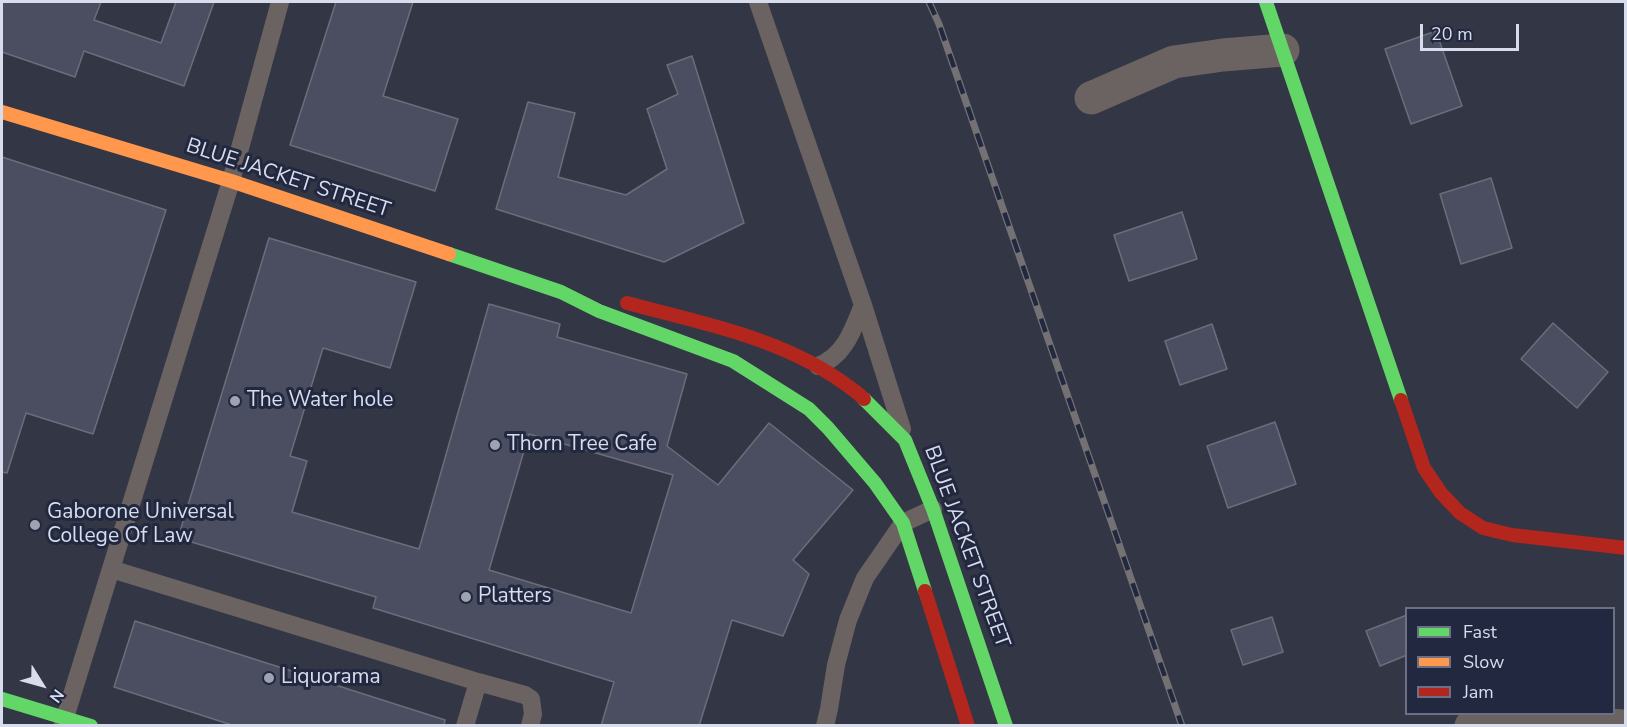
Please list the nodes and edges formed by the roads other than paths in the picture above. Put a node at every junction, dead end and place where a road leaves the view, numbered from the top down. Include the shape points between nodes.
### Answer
1 (280, 2) edge
2 (758, 2) edge
3 (1266, 2) edge
4 (1282, 50) junction
5 (1091, 98) dead end
6 (2, 112) edge
7 (231, 181) junction
8 (561, 292) junction
9 (863, 305) junction
10 (818, 366) junction
11 (905, 440) junction
12 (933, 509) junction
13 (903, 523) junction
14 (1626, 548) edge
15 (111, 569) junction
16 (478, 682) junction
17 (2, 699) edge
18 (64, 722) edge
19 (91, 726) edge
20 (465, 726) edge
21 (530, 726) edge
22 (825, 726) edge
23 (968, 726) edge
24 (1006, 726) edge
25 (1471, 726) edge
26 (1623, 726) edge

1 - 7 lane
2 - 9 lane
3 - 4 main road
4 - 5 street via 1173,62
4 - 14 main road via 1424,468 1441,493 1460,513 1483,528
6 - 7 main road, BLUE JACKET STREET
7 - 8 main road, BLUE JACKET STREET
7 - 15 lane
8 - 10 main road, BLUE JACKET STREET via 604,297 758,339
8 - 13 main road, BLUE JACKET STREET via 598,311 733,361 787,394 828,428
9 - 10 lane via 835,357
9 - 11 lane
10 - 11 main road, BLUE JACKET STREET via 857,392
11 - 12 main road, BLUE JACKET STREET
12 - 13 lane
12 - 24 main road, BLUE JACKET STREET
13 - 22 lane via 865,578 848,620
13 - 23 main road, BLUE JACKET STREET
15 - 16 lane
15 - 18 lane
16 - 20 lane
16 - 21 lane via 531,699
17 - 18 main road
18 - 19 main road
25 - 26 street via 1551,721

